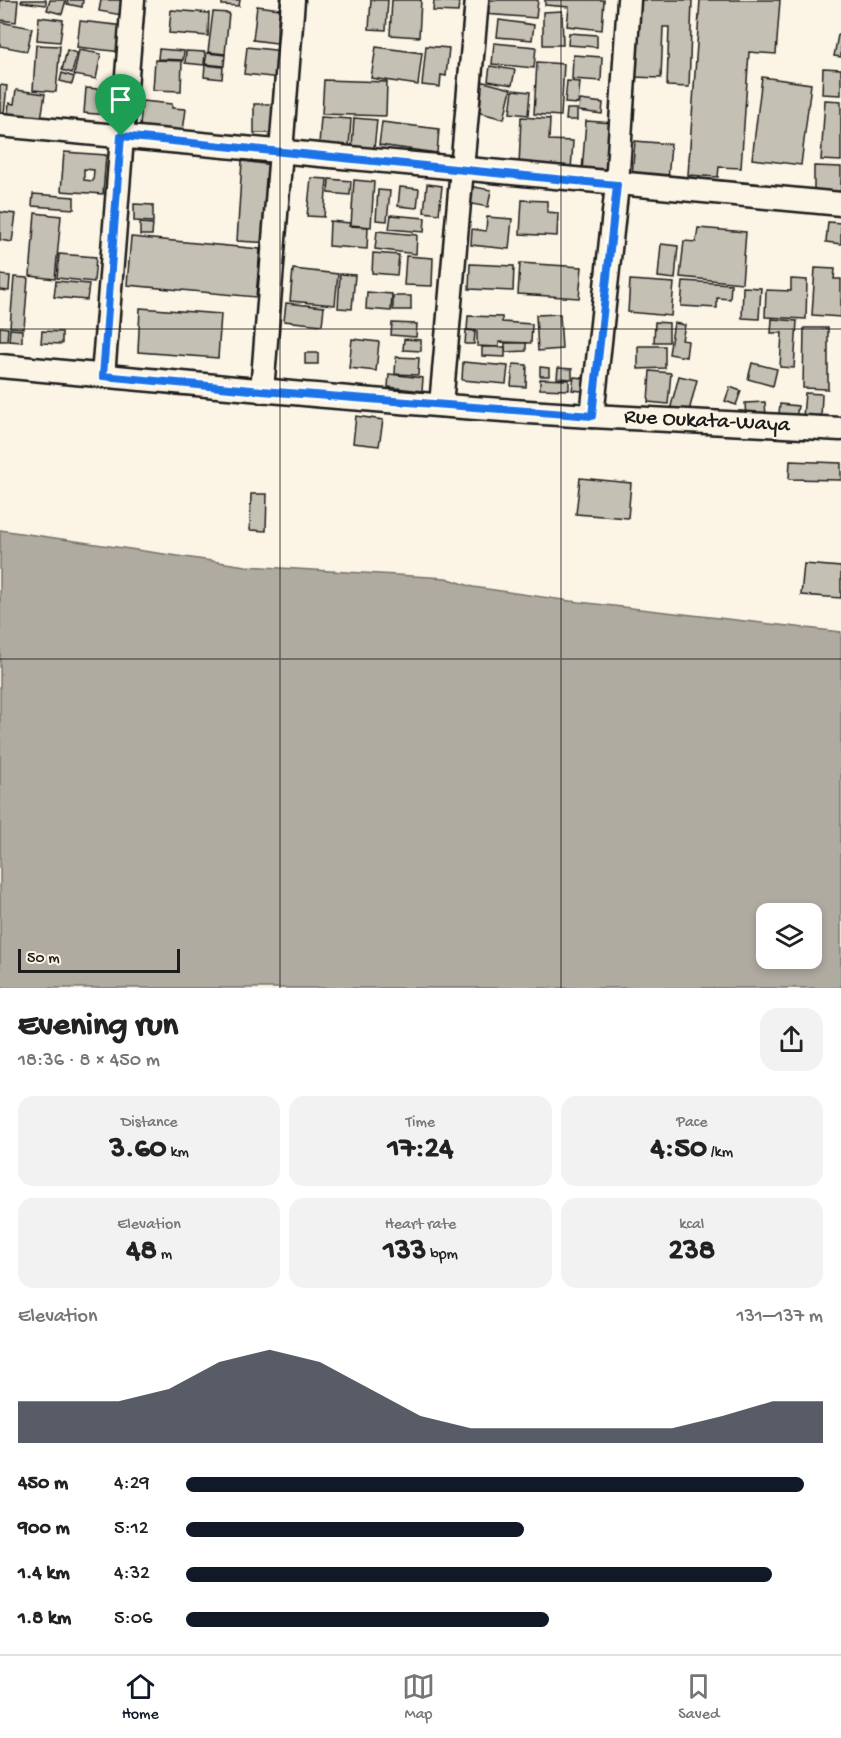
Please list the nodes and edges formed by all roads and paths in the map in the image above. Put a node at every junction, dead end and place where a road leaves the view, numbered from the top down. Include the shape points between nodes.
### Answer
1 (133, 0) edge
2 (293, 0) edge
3 (477, 0) edge
4 (629, 0) edge
5 (0, 125) edge
6 (121, 136) junction
7 (283, 152) junction
8 (461, 169) junction
9 (617, 185) junction
10 (841, 204) edge
11 (0, 366) edge
12 (103, 376) junction
13 (262, 391) junction
14 (441, 405) junction
15 (592, 416) junction
16 (841, 429) edge

1 - 6 street
2 - 7 street
3 - 8 street
4 - 9 street
5 - 6 street
6 - 7 street
6 - 12 street
7 - 8 street
7 - 13 street
8 - 9 street
8 - 14 street
9 - 10 street
9 - 15 street
11 - 12 street, Rue Oukata-Waya
12 - 13 street, Rue Oukata-Waya
13 - 14 street, Rue Oukata-Waya
14 - 15 street, Rue Oukata-Waya
15 - 16 street, Rue Oukata-Waya

